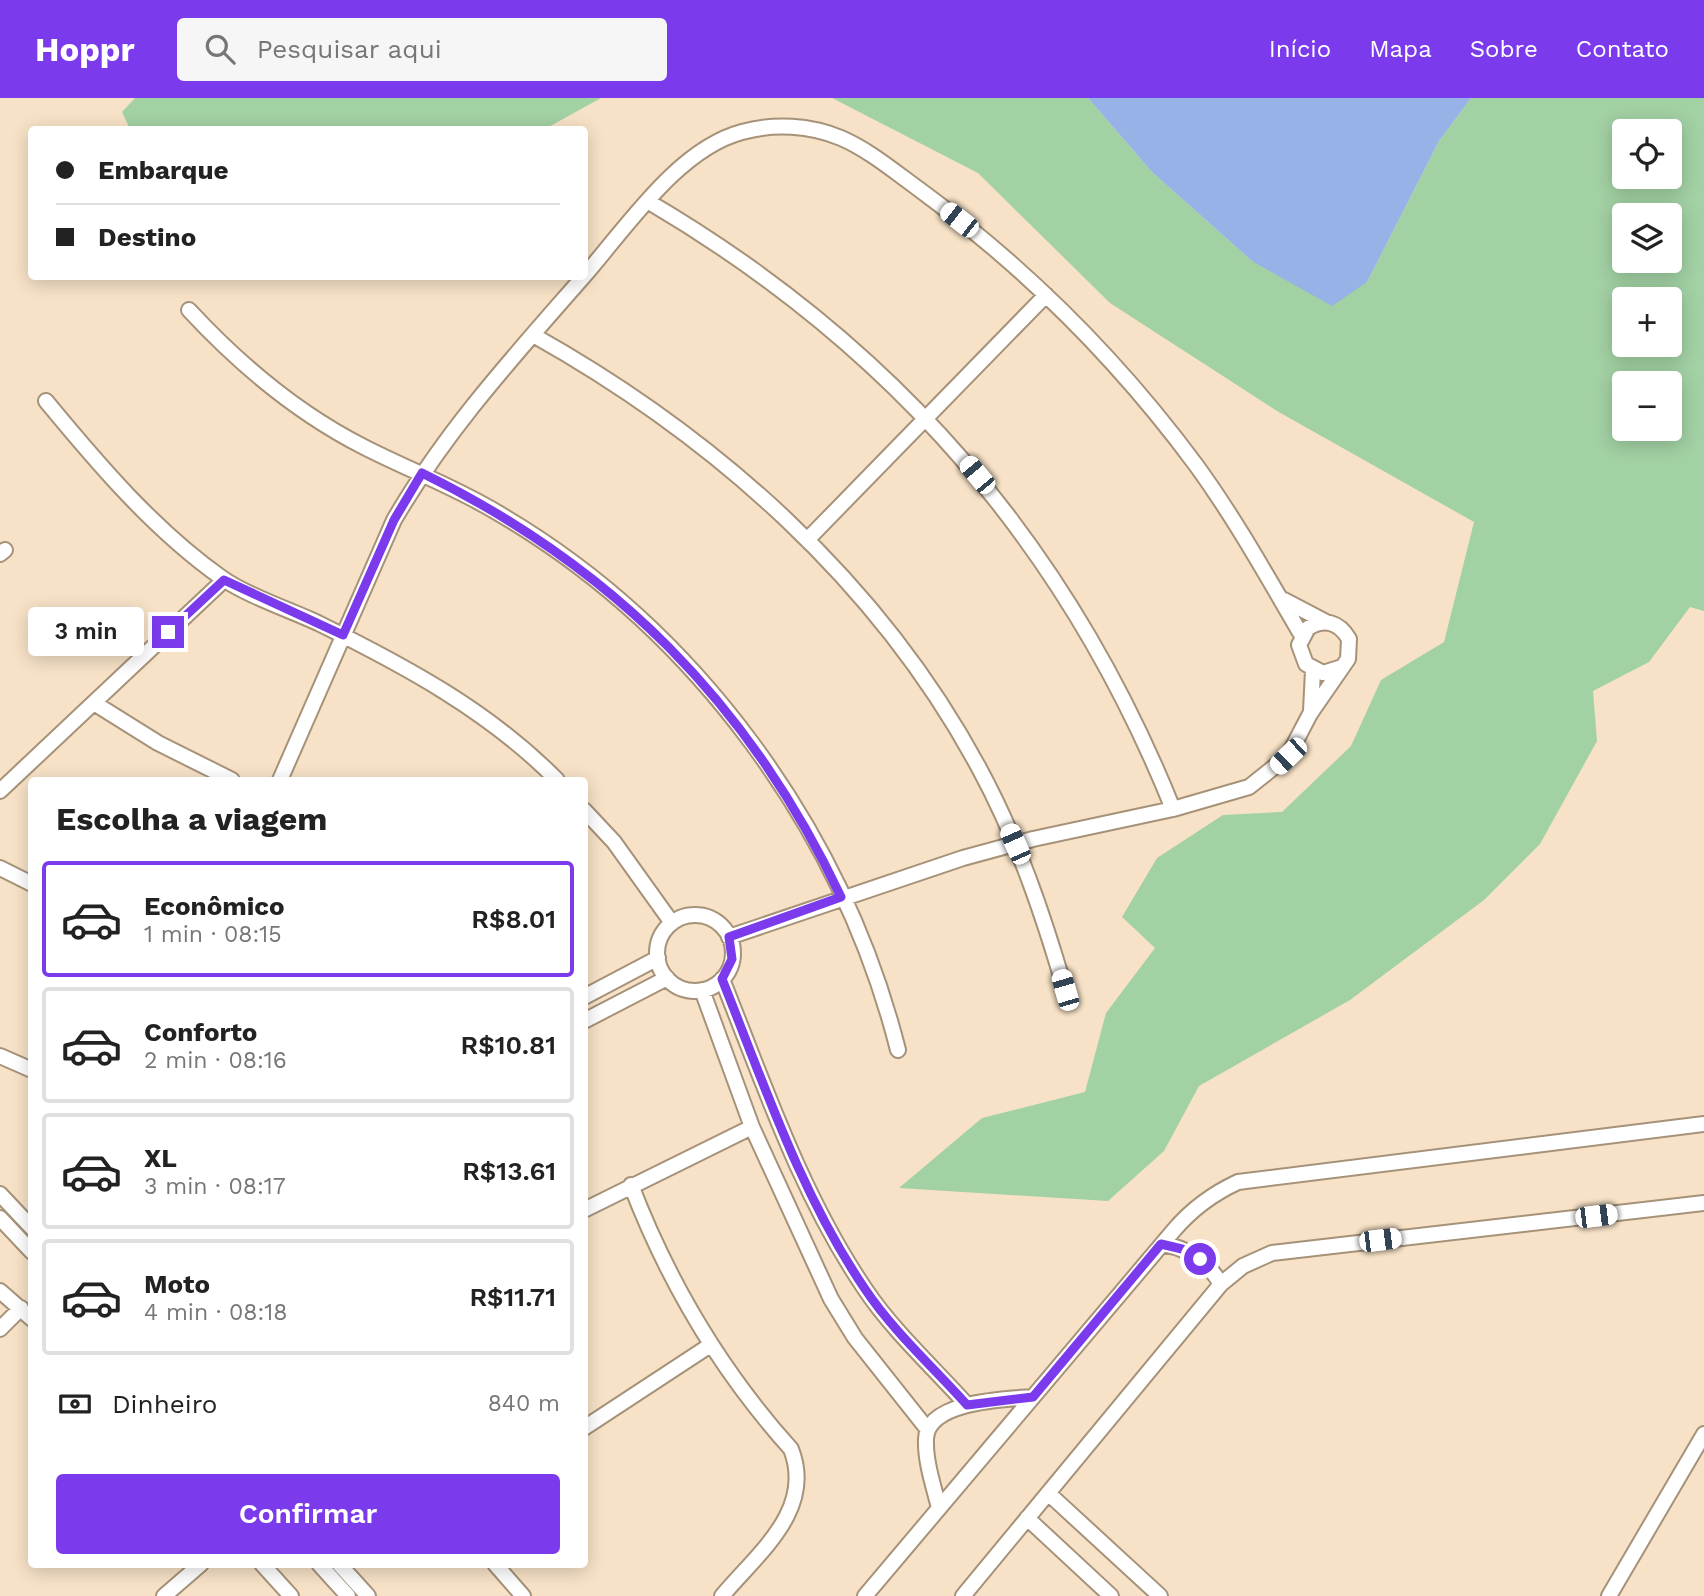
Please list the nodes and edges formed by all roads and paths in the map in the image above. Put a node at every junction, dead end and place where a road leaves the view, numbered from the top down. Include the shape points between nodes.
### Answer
1 (649, 202) junction
2 (588, 271) edge
3 (581, 280) edge
4 (1045, 295) junction
5 (189, 310) dead end
6 (533, 335) junction
7 (46, 401) dead end
8 (925, 416) junction
9 (422, 473) junction
10 (807, 540) junction
11 (224, 580) junction
12 (1283, 599) junction
13 (1326, 622) junction
14 (343, 635) junction
15 (1302, 636) junction
16 (1342, 667) junction
17 (1313, 670) junction
18 (94, 702) junction
19 (1310, 714) junction
20 (226, 777) edge
21 (281, 777) edge
22 (554, 777) edge
23 (0, 791) edge
24 (1173, 809) junction
25 (588, 814) edge
26 (1015, 844) junction
27 (0, 868) edge
28 (28, 882) edge
29 (841, 897) junction
30 (672, 923) junction
31 (729, 937) junction
32 (658, 958) junction
33 (667, 978) junction
34 (722, 979) junction
35 (702, 990) junction
36 (1065, 990) dead end
37 (588, 995) edge
38 (588, 1019) edge
39 (898, 1049) dead end
40 (0, 1056) edge
41 (28, 1068) edge
42 (1704, 1124) edge
43 (752, 1127) junction
44 (631, 1185) junction
45 (0, 1194) edge
46 (1704, 1203) edge
47 (588, 1208) edge
48 (0, 1218) edge
49 (28, 1224) edge
50 (1161, 1244) junction
51 (28, 1248) edge
52 (1221, 1284) junction
53 (0, 1291) edge
54 (26, 1313) edge
55 (0, 1329) edge
56 (709, 1346) junction
57 (1033, 1397) junction
58 (967, 1405) junction
59 (588, 1424) edge
60 (928, 1430) junction
61 (1704, 1434) edge
62 (1048, 1493) junction
63 (939, 1508) junction
64 (1027, 1518) junction
65 (196, 1568) edge
66 (266, 1568) edge
67 (323, 1568) edge
68 (343, 1568) edge
69 (498, 1568) edge
70 (164, 1596) edge
71 (291, 1596) edge
72 (348, 1596) edge
73 (368, 1596) edge
74 (523, 1596) edge
75 (722, 1596) edge
76 (865, 1596) edge
77 (963, 1596) edge
78 (1111, 1596) edge
79 (1160, 1596) edge
80 (1609, 1596) edge

1 - 2 street
1 - 4 street via 682,164 726,137 776,127 823,132 852,143 896,172
1 - 8 street via 734,255 815,314
3 - 6 street
4 - 8 street
4 - 12 street via 1163,423 1227,509
5 - 9 street via 283,397 336,432
6 - 9 street via 473,402
6 - 10 street via 664,417 746,481
7 - 11 street via 128,495
8 - 10 street
8 - 24 street via 993,495 1075,612 1132,714
9 - 14 street via 394,520
9 - 29 street via 536,537 607,589 671,648 729,713 774,774
10 - 26 street via 855,592 936,698 979,768
11 - 14 street
11 - 18 street
12 - 13 street
12 - 15 street
13 - 15 street via 1316,623
13 - 16 street via 1336,624 1349,639
14 - 21 street
14 - 22 street via 464,702
15 - 17 street via 1300,655
16 - 17 street via 1333,672
16 - 19 street
17 - 19 street
18 - 20 street via 158,743
18 - 23 street
19 - 24 street via 1288,756 1249,787
24 - 26 street
25 - 30 street via 614,842
26 - 29 street
26 - 36 street
27 - 28 street
29 - 31 street
29 - 39 street via 872,964
30 - 31 street via 682,917 704,916
30 - 32 street via 659,941
31 - 34 street via 732,959
32 - 33 street
32 - 37 street
33 - 35 street via 680,988
33 - 38 street
34 - 35 street
34 - 58 street via 777,1116 831,1232 865,1290
35 - 43 street
40 - 41 street
42 - 50 street via 1238,1182 1193,1209
43 - 44 street
43 - 60 street via 831,1299 855,1338
44 - 47 street
44 - 56 street via 664,1264
45 - 49 street
46 - 52 street via 1272,1252 1243,1266
48 - 51 street
50 - 52 street via 1200,1259
50 - 57 street
52 - 62 street
53 - 54 street
54 - 55 street
56 - 59 street
56 - 75 street via 791,1449 798,1473 796,1497 787,1519
57 - 58 street
57 - 63 street
58 - 60 street via 941,1416
60 - 63 street via 925,1438
61 - 80 street
62 - 64 street
62 - 79 street
63 - 76 street
64 - 77 street
64 - 78 street
65 - 70 street
66 - 71 street
67 - 72 street
68 - 73 street
69 - 74 street

